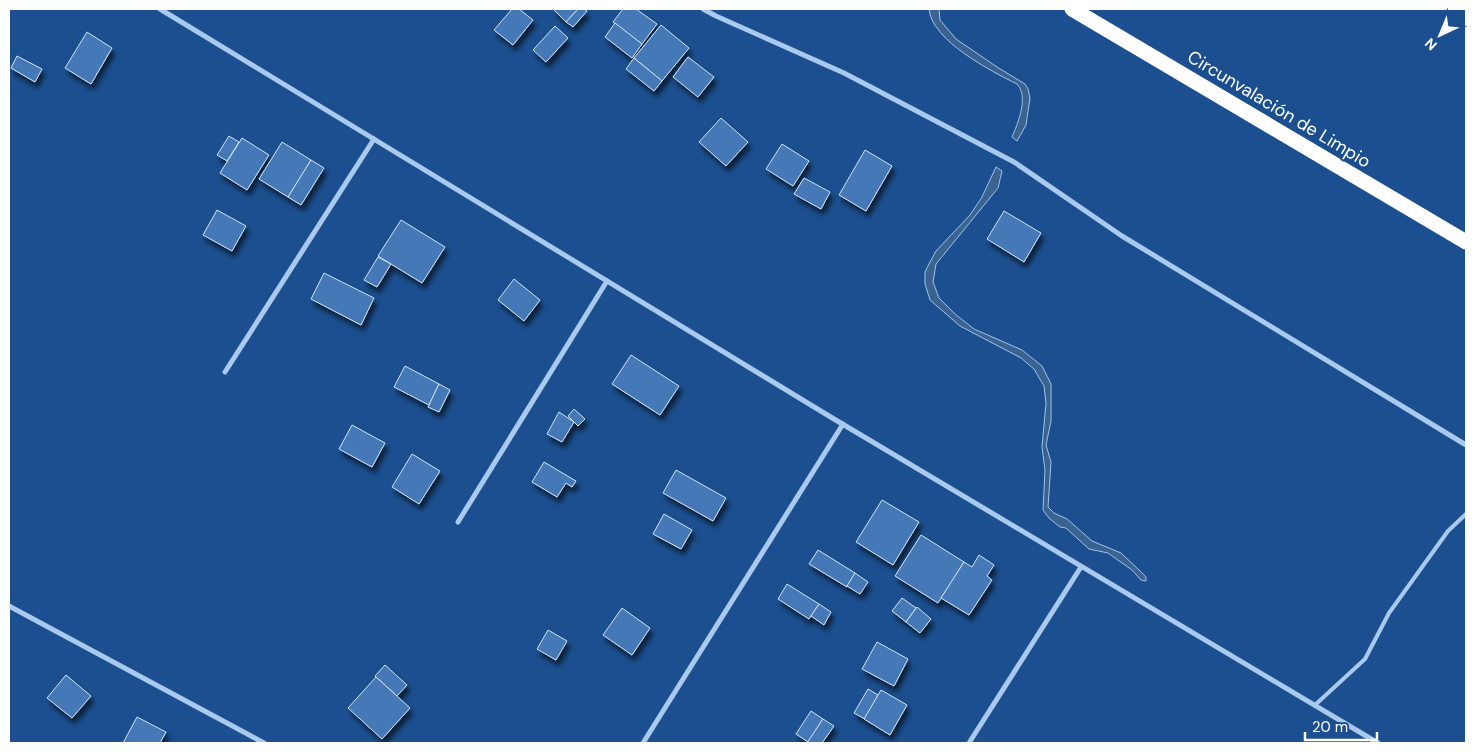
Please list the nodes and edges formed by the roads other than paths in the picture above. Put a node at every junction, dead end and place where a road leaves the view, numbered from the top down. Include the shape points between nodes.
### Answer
1 (160, 9) edge
2 (703, 9) edge
3 (1072, 9) edge
4 (374, 139) junction
5 (1466, 242) edge
6 (607, 281) junction
7 (225, 372) dead end
8 (842, 424) junction
9 (1466, 445) edge
10 (1466, 514) edge
11 (458, 522) dead end
12 (1081, 567) junction
13 (9, 606) edge
14 (1314, 705) junction
15 (264, 743) edge
16 (643, 743) edge
17 (969, 743) edge
18 (1378, 743) edge

1 - 4 street
2 - 9 street via 844,73 1014,162 1122,236
3 - 5 highway, Circunvalación de Limpio
4 - 6 street
4 - 7 street
6 - 8 street
6 - 11 street
8 - 12 street
8 - 16 street
10 - 14 lane via 1448,531 1389,613 1365,659
12 - 14 street
12 - 17 street
13 - 15 street
14 - 18 street

